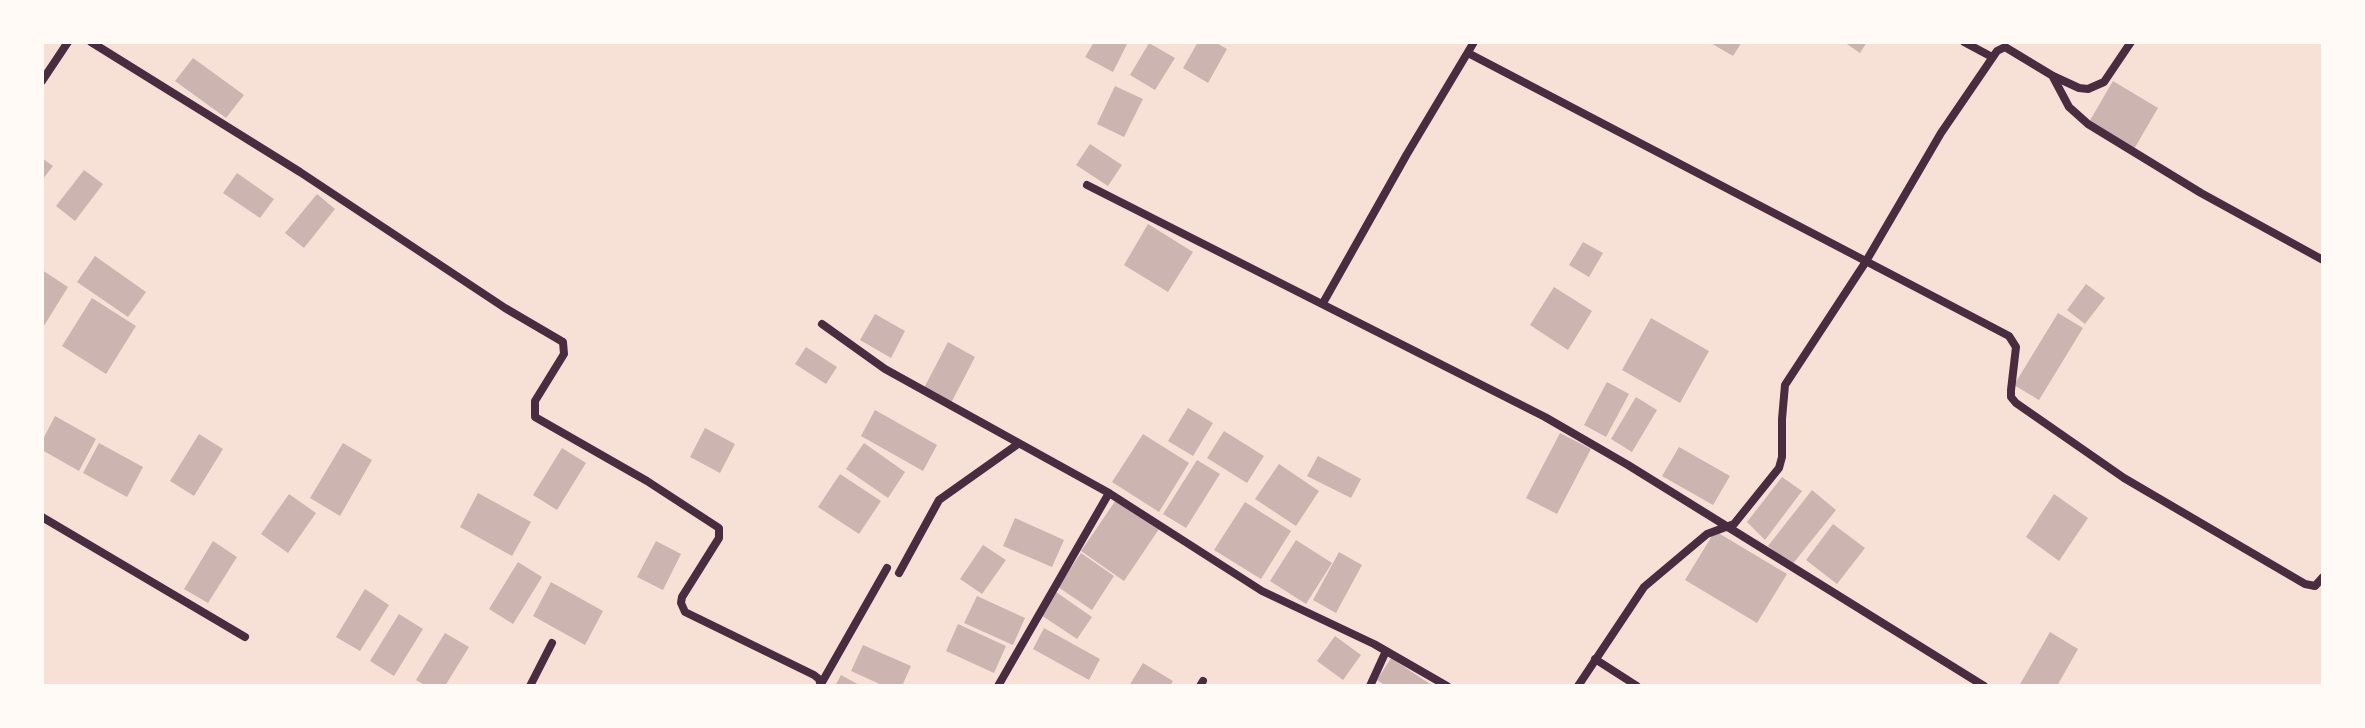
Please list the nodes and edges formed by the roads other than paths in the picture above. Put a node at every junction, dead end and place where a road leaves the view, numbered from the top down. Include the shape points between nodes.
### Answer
1 (68, 42) edge
2 (91, 42) edge
3 (1474, 42) edge
4 (1964, 42) edge
5 (2131, 42) edge
6 (1468, 53) junction
7 (1992, 57) junction
8 (2053, 76) junction
9 (42, 81) edge
10 (1087, 185) dead end
11 (2323, 260) edge
12 (1865, 263) junction
13 (1323, 303) junction
14 (822, 324) dead end
15 (1018, 444) junction
16 (1109, 493) junction
17 (42, 517) edge
18 (1728, 526) junction
19 (887, 568) dead end
20 (899, 573) dead end
21 (2323, 577) edge
22 (245, 637) dead end
23 (552, 643) dead end
24 (1386, 651) junction
25 (1595, 659) junction
26 (821, 685) edge
27 (530, 686) edge
28 (998, 686) edge
29 (1370, 686) edge
30 (1447, 686) edge
31 (1578, 686) edge
32 (1637, 686) edge
33 (1984, 686) edge

1 - 9 street
2 - 26 street via 563,342 564,354 535,401 535,417 719,528 719,538 682,597 685,612 814,675
3 - 6 street
4 - 7 street
5 - 8 street via 2097,87 2079,88
6 - 12 street
6 - 13 street
7 - 8 street via 2005,47
7 - 12 street
8 - 11 street via 2069,107 2088,124
10 - 13 street
12 - 18 street via 1785,385 1779,468 1741,518
12 - 21 street via 2009,336 2016,347 2011,397 2124,478 2305,584 2315,586
13 - 18 street via 1545,417
14 - 15 street via 885,369
15 - 16 street
15 - 20 street via 939,500
16 - 24 street via 1262,591
16 - 28 street
17 - 22 street
18 - 25 street via 1707,534 1644,587
18 - 33 street
19 - 26 street
23 - 27 street
24 - 29 street
24 - 30 street
25 - 31 street
25 - 32 street

